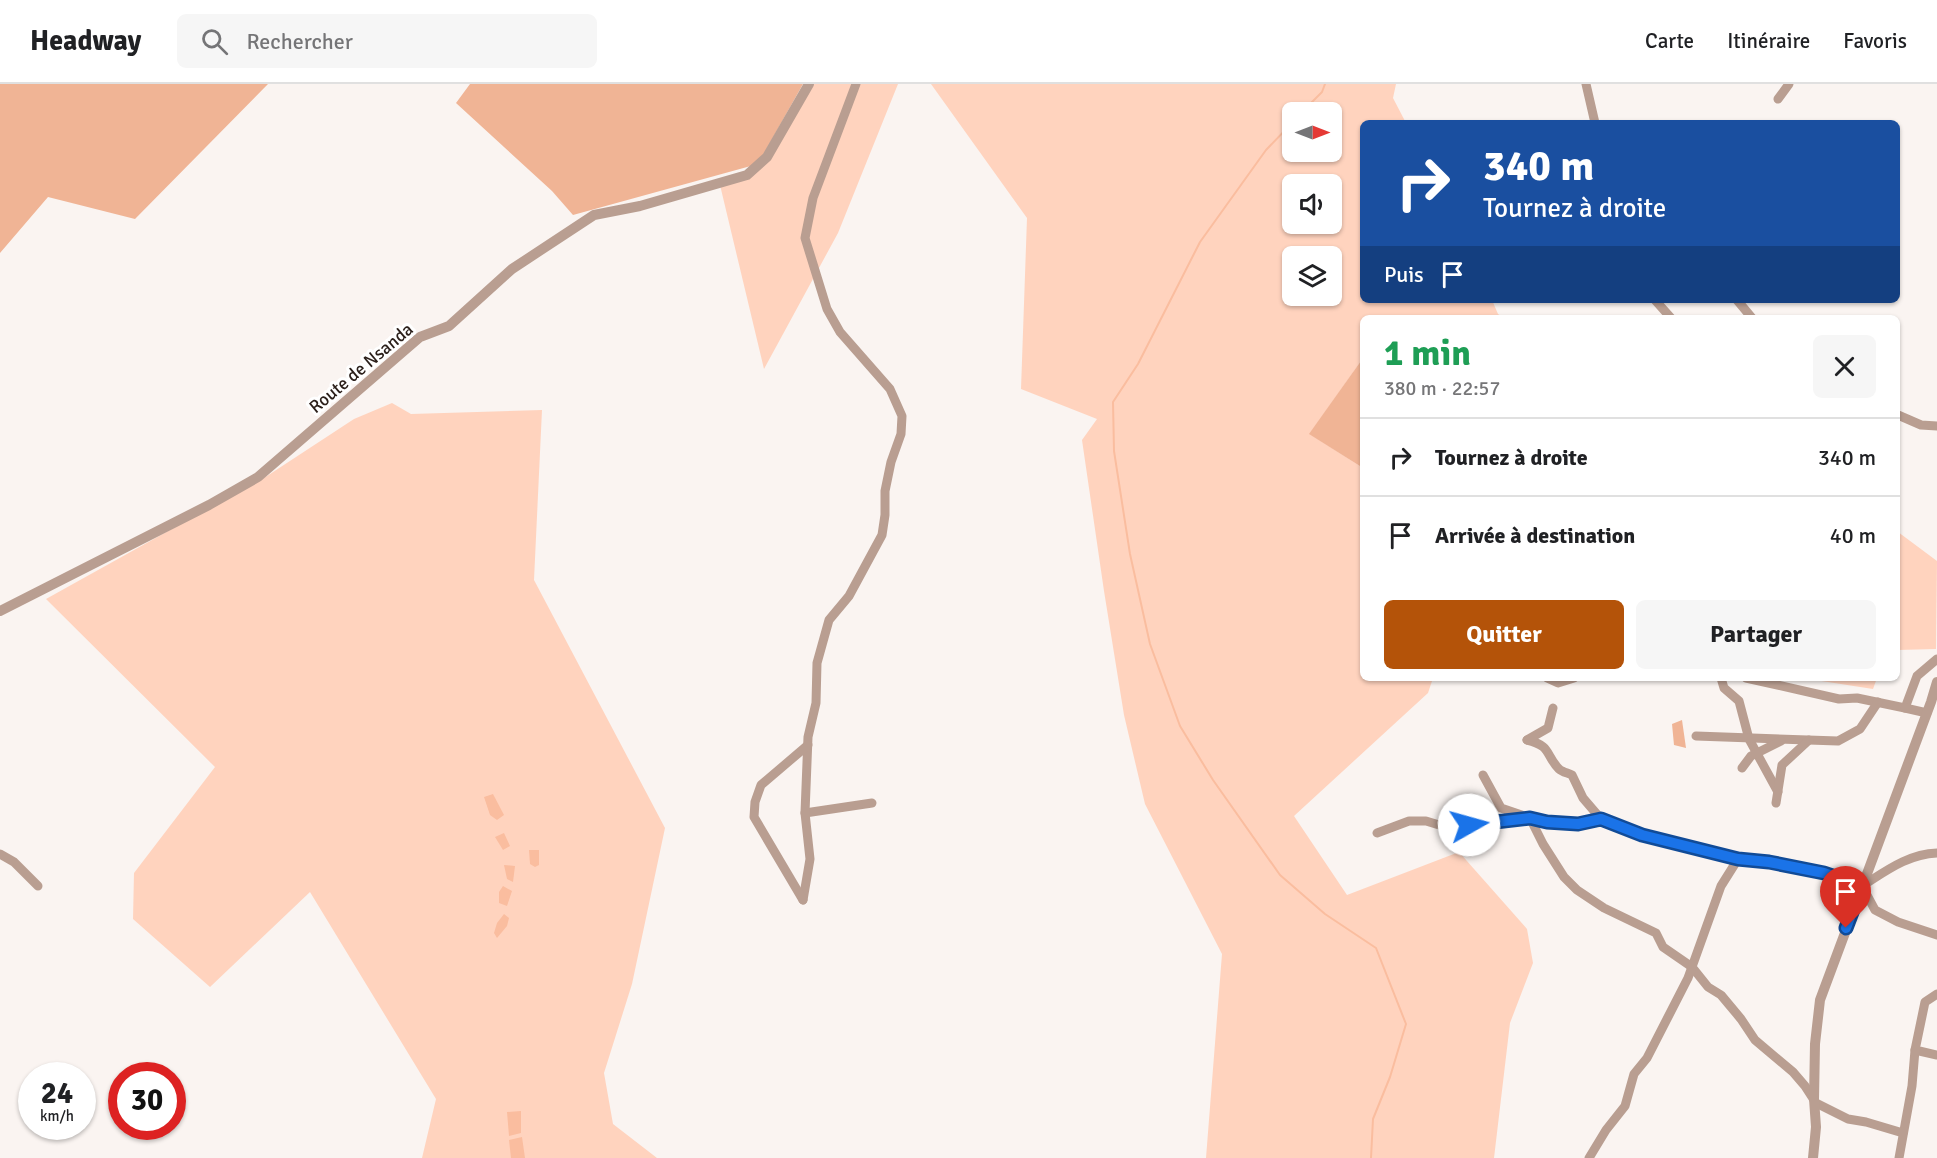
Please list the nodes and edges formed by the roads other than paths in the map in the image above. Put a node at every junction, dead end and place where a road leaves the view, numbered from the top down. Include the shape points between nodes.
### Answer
1 (808, 84) edge
2 (856, 84) edge
3 (1586, 84) edge
4 (1788, 84) edge
5 (1778, 99) dead end
6 (1594, 120) edge
7 (1658, 303) edge
8 (1740, 303) edge
9 (1668, 315) edge
10 (1750, 315) edge
11 (1900, 416) edge
12 (1937, 426) edge
13 (0, 611) edge
14 (1937, 659) edge
15 (1722, 681) edge
16 (1759, 681) edge
17 (1937, 682) edge
18 (1878, 702) junction
19 (1553, 708) dead end
20 (1905, 708) junction
21 (1927, 713) junction
22 (1696, 736) dead end
23 (1749, 739) junction
24 (1783, 740) junction
25 (1809, 741) junction
26 (808, 745) junction
27 (1758, 752) junction
28 (1742, 768) dead end
29 (1484, 775) dead end
30 (1778, 792) junction
31 (872, 803) dead end
32 (1776, 803) dead end
33 (805, 813) junction
34 (1530, 818) junction
35 (1601, 819) junction
36 (1377, 833) dead end
37 (1937, 853) edge
38 (0, 854) edge
39 (1738, 859) junction
40 (38, 886) dead end
41 (1862, 886) junction
42 (1937, 935) edge
43 (1692, 967) junction
44 (1937, 994) edge
45 (1915, 1050) junction
46 (1937, 1055) edge
47 (1814, 1099) junction
48 (1903, 1133) junction
49 (1589, 1158) edge
50 (1813, 1158) edge
51 (1899, 1158) edge

1 - 13 street, Route de Nsanda via 767,157 747,175 594,215 512,269 449,326 420,337 258,477
2 - 26 street via 813,198 805,237 827,309 840,332 890,389 902,416 901,434 885,491 882,535 849,596 829,620 817,663 816,704
3 - 6 street
4 - 5 street
7 - 9 street
8 - 10 street
11 - 12 street via 1921,425
14 - 20 street via 1917,676
15 - 23 street via 1739,701
16 - 18 street via 1839,699
17 - 21 street
18 - 20 street
18 - 25 street via 1860,729 1838,741
19 - 35 street via 1548,728 1527,740 1547,749 1559,769 1572,775 1583,798
20 - 21 street
21 - 41 street
22 - 23 street
23 - 24 street
23 - 27 street
24 - 25 street
24 - 27 street
25 - 30 street via 1782,765
26 - 33 street
26 - 33 street via 760,785 754,801 754,817 803,900 810,859
27 - 28 street
27 - 30 street
29 - 34 street via 1501,808
30 - 32 street
31 - 33 street
34 - 35 street via 1578,824
34 - 36 street via 1449,828 1409,821
34 - 43 street via 1564,877 1577,890 1656,933 1663,947
35 - 39 street via 1642,835
37 - 41 street via 1906,859
38 - 40 street
39 - 41 street via 1824,873
39 - 43 street via 1721,886
41 - 42 street via 1875,910
41 - 47 street via 1820,1000
43 - 47 street via 1708,987 1721,995 1755,1040 1793,1072
43 - 49 street via 1657,1040 1635,1074 1625,1107
44 - 45 street via 1925,1002
45 - 46 street
45 - 48 street
47 - 48 street via 1848,1119
47 - 50 street
48 - 51 street

